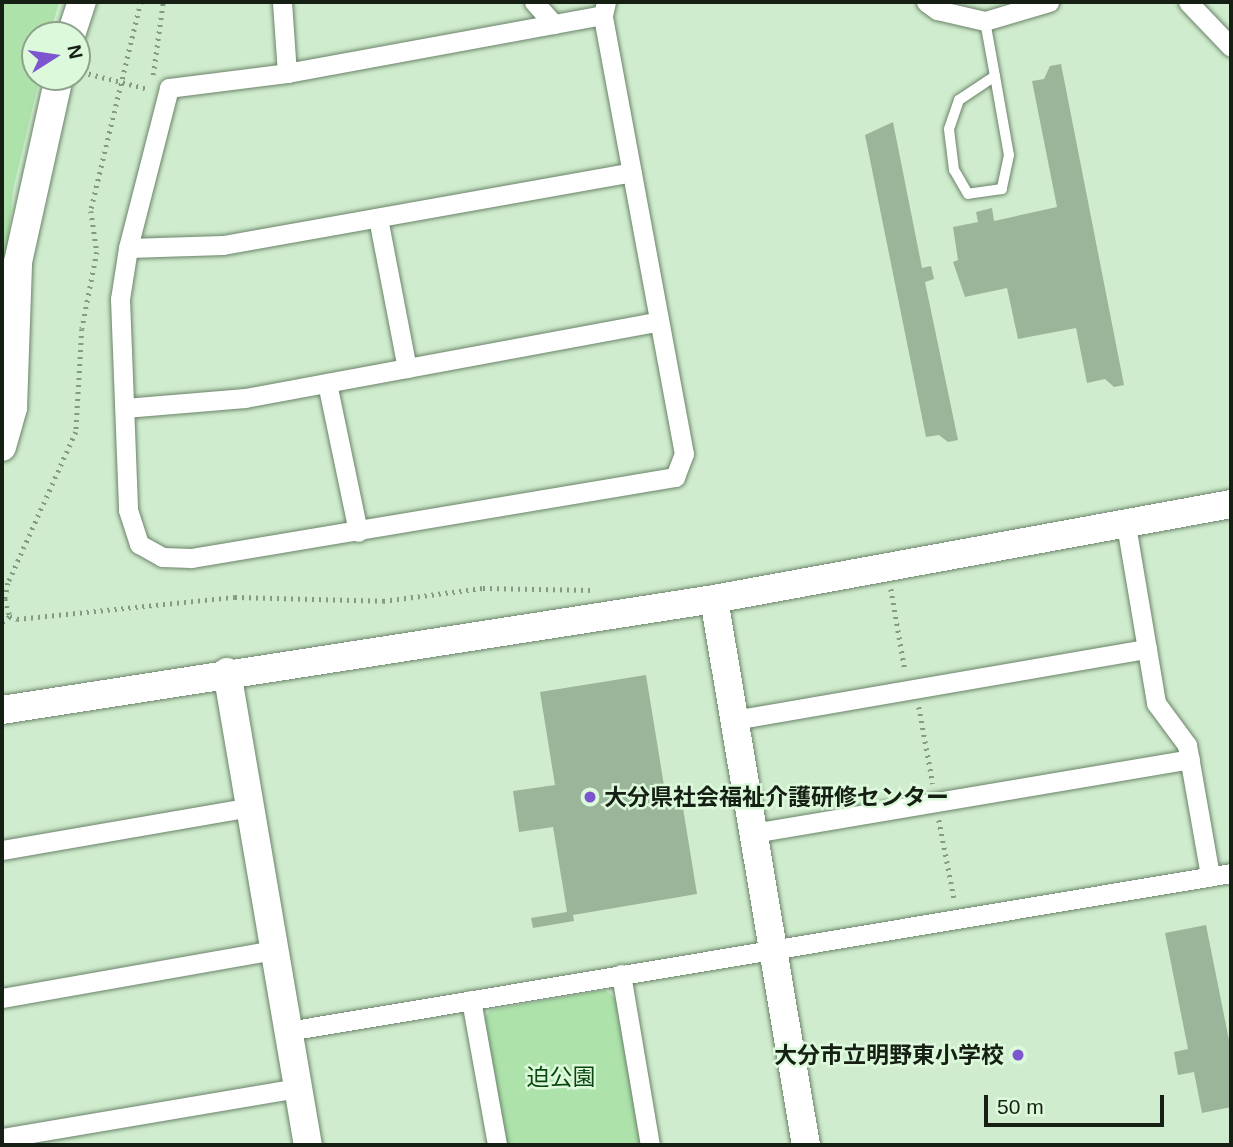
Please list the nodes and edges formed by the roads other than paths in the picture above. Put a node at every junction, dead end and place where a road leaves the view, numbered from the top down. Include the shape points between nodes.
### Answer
1 (82, 2) edge
2 (282, 2) edge
3 (534, 2) edge
4 (926, 2) edge
5 (1049, 2) edge
6 (1188, 2) edge
7 (604, 8) edge
8 (76, 21) edge
9 (985, 21) junction
10 (554, 24) junction
11 (1231, 47) edge
12 (288, 73) junction
13 (995, 76) junction
14 (65, 91) edge
15 (632, 172) junction
16 (378, 218) junction
17 (128, 248) junction
18 (659, 321) junction
19 (407, 368) junction
20 (327, 383) junction
21 (125, 408) junction
22 (2, 447) edge
23 (1231, 504) edge
24 (1126, 525) junction
25 (358, 532) junction
26 (713, 599) junction
27 (1147, 649) junction
28 (227, 672) junction
29 (2, 710) edge
30 (734, 720) junction
31 (1190, 759) junction
32 (250, 807) junction
33 (753, 833) junction
34 (2, 850) edge
35 (1231, 873) edge
36 (1210, 876) junction
37 (773, 948) junction
38 (274, 950) junction
39 (621, 974) junction
40 (2, 998) edge
41 (471, 1000) junction
42 (288, 1031) junction
43 (298, 1088) junction
44 (2, 1138) edge
45 (308, 1145) edge
46 (497, 1145) edge
47 (650, 1145) edge
48 (806, 1145) edge

1 - 8 street
2 - 12 street
3 - 10 street
4 - 9 street via 937,10
5 - 9 street
6 - 11 street
7 - 10 street
7 - 15 street
9 - 13 lane
10 - 12 street
12 - 17 street via 169,88
13 - 13 lane via 1010,155 1002,189 968,194 954,170 949,129 959,100
14 - 22 street via 18,262 13,408
15 - 16 street
15 - 18 street
16 - 17 street via 223,245
16 - 19 street
17 - 21 street via 120,299
18 - 19 street
18 - 25 street via 684,454 674,477
19 - 20 street
20 - 21 street via 245,398
20 - 25 street
21 - 25 street via 128,510 133,534 151,552 191,558
23 - 24 street
24 - 26 street
24 - 27 street
26 - 28 street
26 - 30 street
27 - 30 street
27 - 31 street via 1156,703 1187,745
28 - 29 street
28 - 32 street
30 - 33 street
31 - 33 street
31 - 36 street
32 - 34 street
32 - 38 street
33 - 37 street
35 - 36 street
36 - 37 street
37 - 39 street
37 - 48 street
38 - 40 street
38 - 42 street
39 - 41 street
39 - 47 street
41 - 42 street
41 - 46 street
42 - 43 street
43 - 44 street
43 - 45 street

